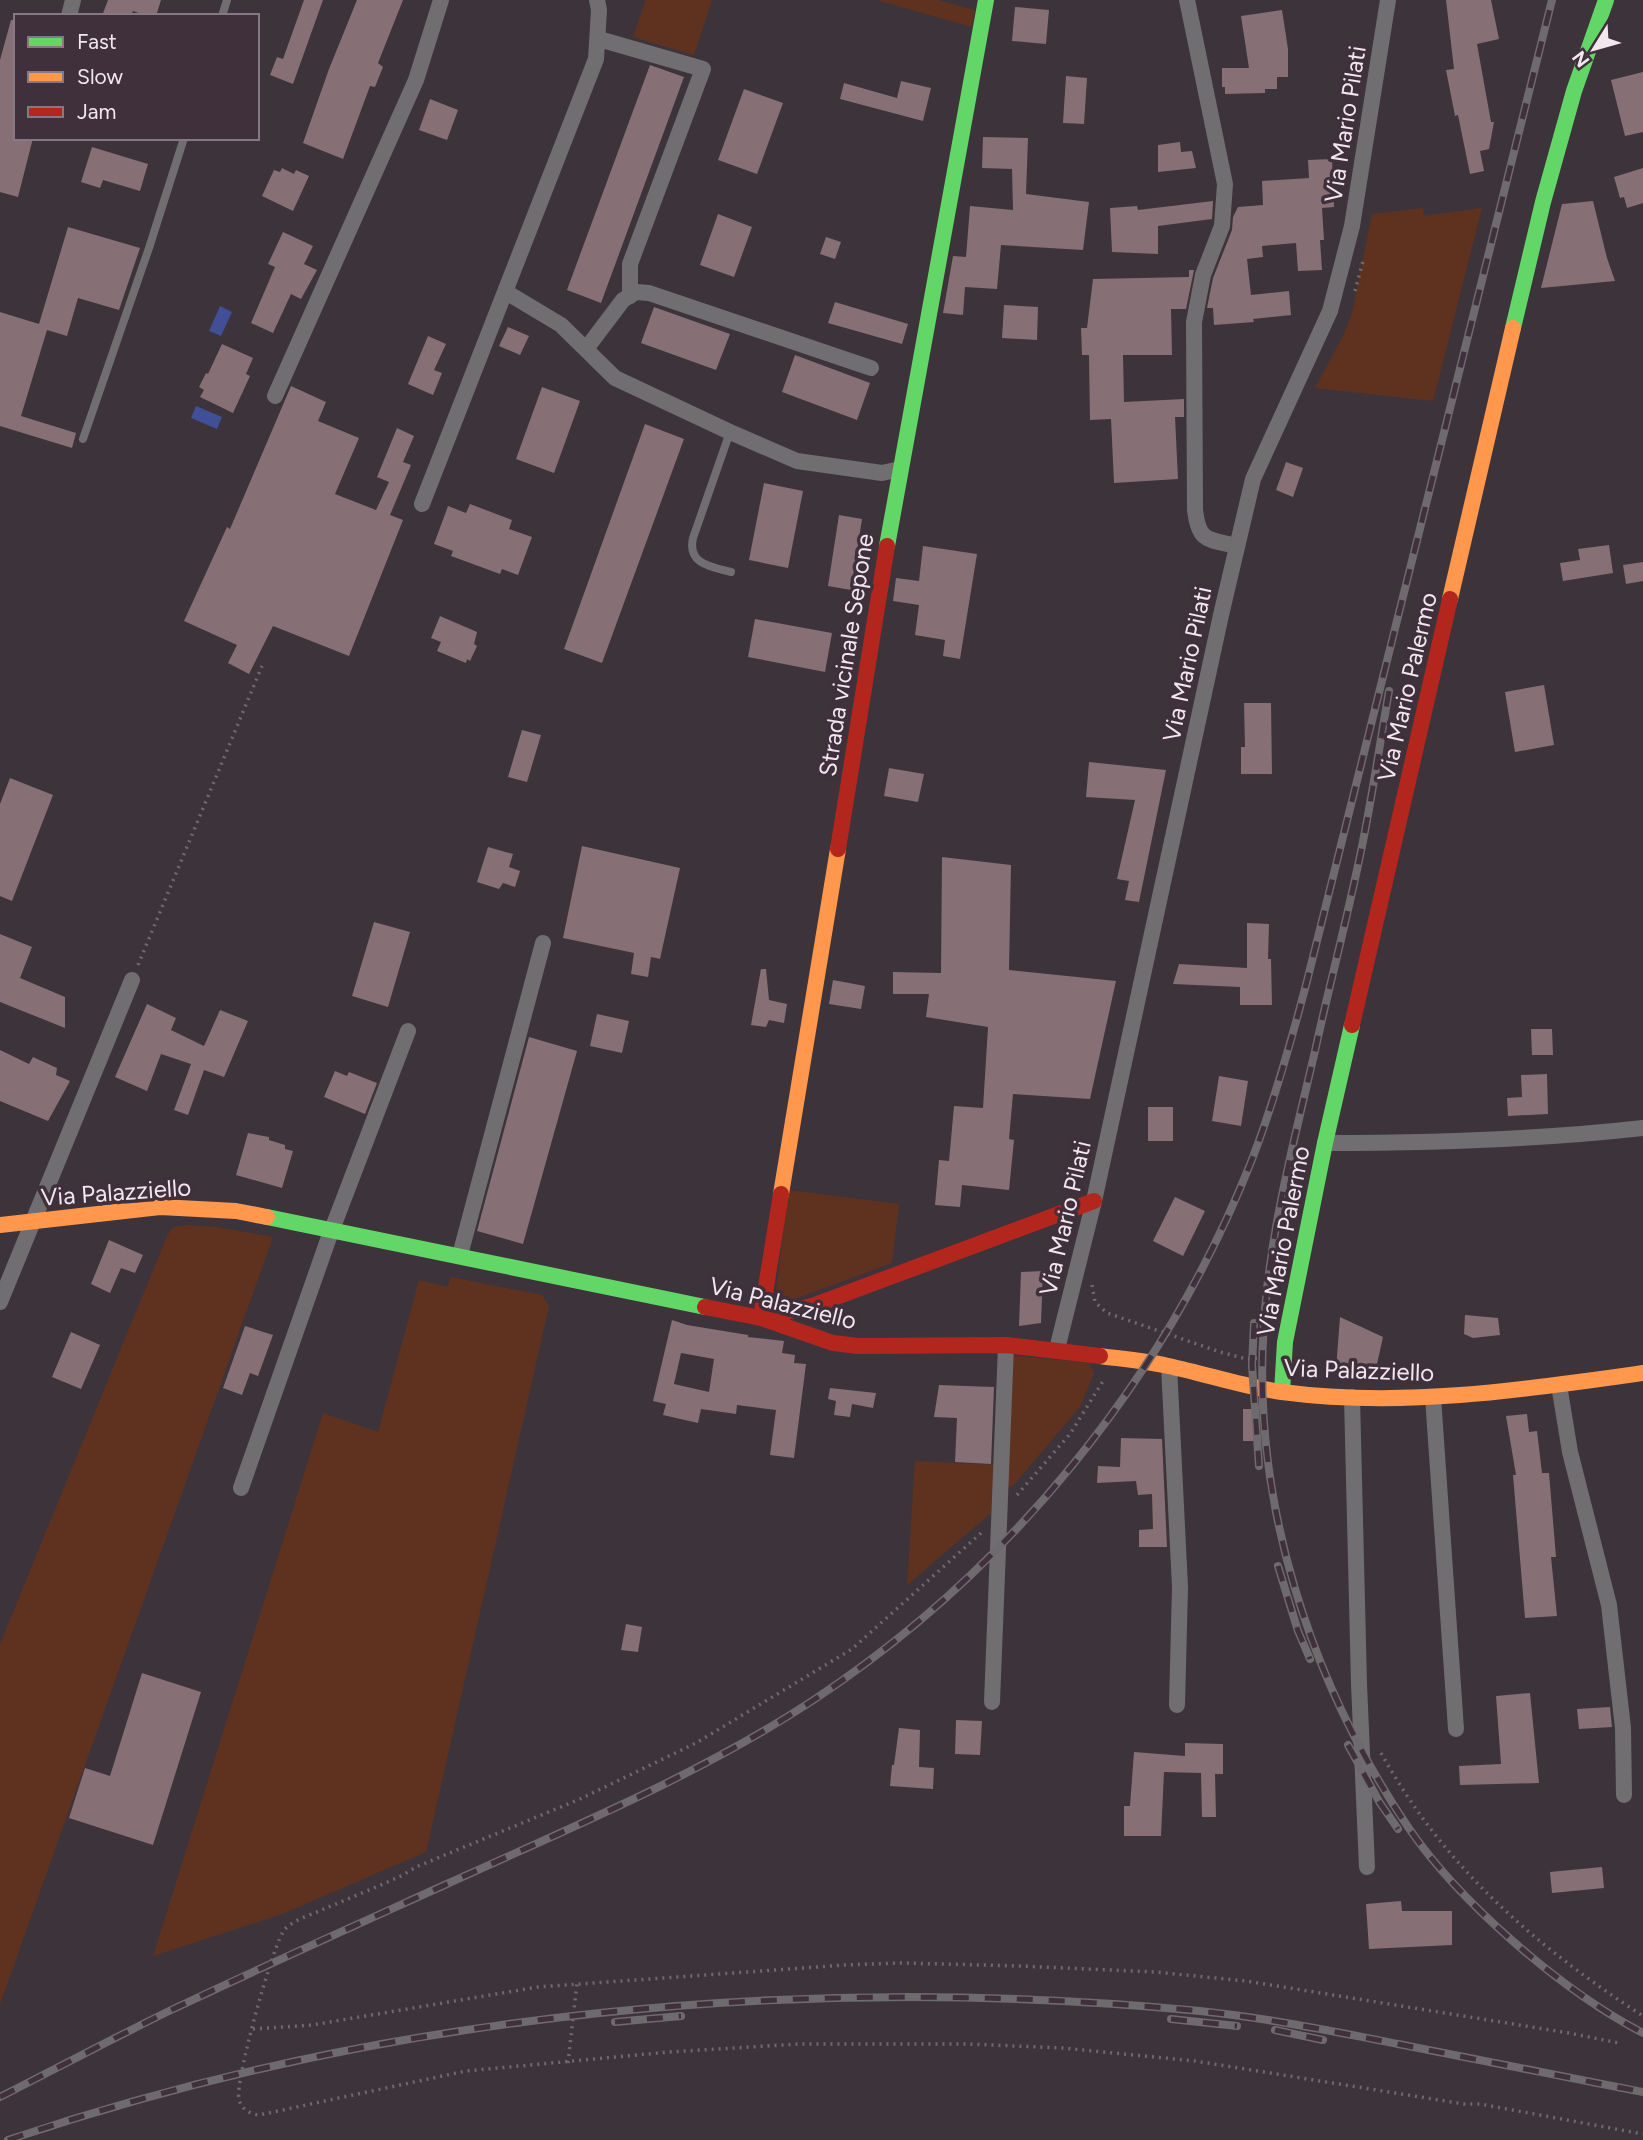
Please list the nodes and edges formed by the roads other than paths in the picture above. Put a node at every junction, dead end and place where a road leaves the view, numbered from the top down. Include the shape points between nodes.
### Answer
1 (441, 0) edge
2 (597, 0) edge
3 (986, 0) edge
4 (1187, 0) edge
5 (1388, 0) edge
6 (1606, 0) edge
7 (598, 39) junction
8 (183, 140) edge
9 (506, 292) junction
10 (630, 296) junction
11 (586, 349) junction
12 (871, 368) dead end
13 (275, 396) dead end
14 (730, 432) junction
15 (83, 439) dead end
16 (900, 468) junction
17 (422, 504) dead end
18 (1237, 546) junction
19 (731, 572) dead end
20 (543, 943) dead end
21 (132, 980) road end
22 (408, 1031) dead end
23 (1643, 1128) edge
24 (1325, 1143) junction
25 (1094, 1201) junction
26 (32, 1221) junction
27 (0, 1225) edge
28 (332, 1231) junction
29 (460, 1255) junction
30 (0, 1302) edge
31 (761, 1318) junction
32 (1006, 1345) junction
33 (1057, 1349) junction
34 (1169, 1366) junction
35 (1643, 1373) edge
36 (1559, 1385) junction
37 (1282, 1392) junction
38 (1352, 1397) junction
39 (1433, 1397) junction
40 (241, 1488) dead end
41 (992, 1702) dead end
42 (1177, 1706) dead end
43 (1456, 1729) dead end
44 (1624, 1795) dead end
45 (1367, 1867) dead end

1 - 13 street via 416,80
2 - 7 street
3 - 16 street, Strada vicinale Sepone
4 - 18 street via 1225,184 1222,226 1203,275 1194,322 1195,510 1203,537
5 - 18 street, Via Mario Pilati via 1352,226 1330,311 1253,479
6 - 24 street, Via Mario Palermo via 1539,215
7 - 9 street via 596,59
7 - 10 street via 702,69 631,264
8 - 15 lane
9 - 11 street via 561,325
9 - 17 street
10 - 11 street
10 - 12 street via 649,293
11 - 14 street via 615,378
14 - 16 street via 796,461 882,473
14 - 19 lane via 692,549 703,565
16 - 31 street, Strada vicinale Sepone
18 - 25 street, Via Mario Pilati
20 - 29 street
21 - 26 street
22 - 28 street
23 - 24 street via 1426,1143
24 - 37 street, Via Mario Palermo via 1285,1342
25 - 31 street via 825,1301
25 - 33 street, Via Mario Pilati
26 - 27 street, Via Palazziello
26 - 28 street, Via Palazziello via 122,1210 193,1208 236,1211
26 - 30 street
28 - 29 street, Via Palazziello
28 - 40 street
29 - 31 street, Via Palazziello
31 - 32 street, Via Palazziello via 833,1343 858,1346
32 - 33 street, Via Palazziello
32 - 41 street
33 - 34 street, Via Palazziello
34 - 37 street, Via Palazziello
34 - 42 street via 1180,1587
35 - 36 street, Via Palazziello
36 - 39 street, Via Palazziello
36 - 44 street via 1570,1452 1609,1605
37 - 38 street, Via Palazziello
38 - 39 street, Via Palazziello
38 - 45 street
39 - 43 street

